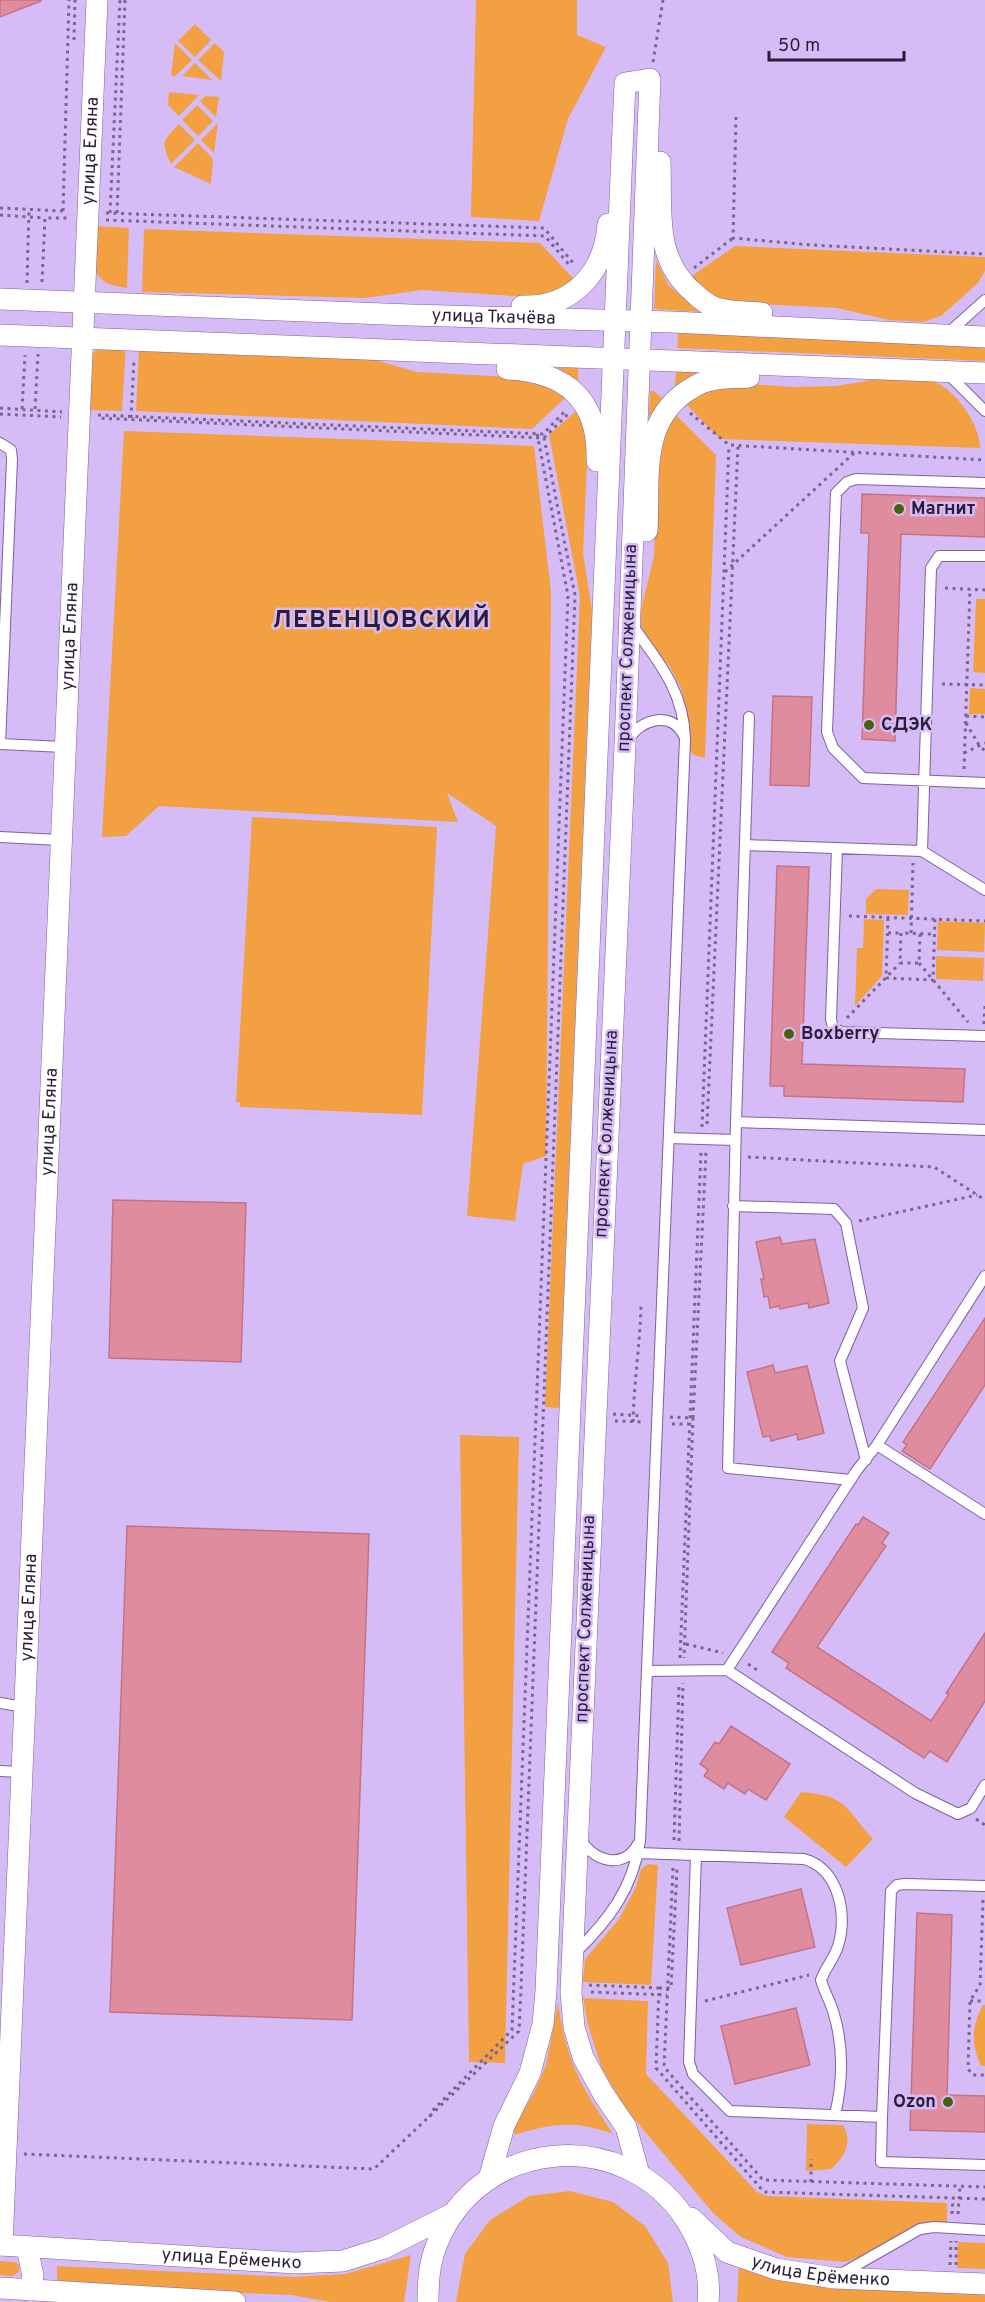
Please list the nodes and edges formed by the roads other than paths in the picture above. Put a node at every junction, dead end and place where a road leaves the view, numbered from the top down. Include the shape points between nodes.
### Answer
1 (98, 0) edge
2 (649, 127) junction
3 (623, 128) junction
4 (0, 299) edge
5 (985, 300) edge
6 (84, 302) junction
7 (410, 315) junction
8 (615, 321) junction
9 (641, 321) junction
10 (835, 330) junction
11 (0, 335) edge
12 (946, 335) junction
13 (985, 337) edge
14 (81, 338) junction
15 (405, 351) junction
16 (614, 360) junction
17 (640, 362) junction
18 (832, 367) junction
19 (945, 371) junction
20 (985, 373) edge
21 (985, 411) edge
22 (0, 443) edge
23 (985, 483) edge
24 (985, 556) edge
25 (606, 578) junction
26 (631, 581) junction
27 (629, 620) junction
28 (749, 717) dead end
29 (686, 739) junction
30 (0, 744) edge
31 (625, 745) junction
32 (64, 747) junction
33 (924, 782) junction
34 (985, 783) edge
35 (0, 837) edge
36 (60, 840) junction
37 (745, 845) junction
38 (837, 848) junction
39 (918, 850) junction
40 (985, 890) edge
41 (982, 1036) edge
42 (736, 1122) junction
43 (985, 1130) edge
44 (669, 1138) junction
45 (735, 1140) junction
46 (733, 1206) junction
47 (985, 1275) edge
48 (877, 1445) junction
49 (866, 1460) junction
50 (851, 1480) junction
51 (985, 1514) edge
52 (727, 1670) junction
53 (647, 1671) junction
54 (0, 1703) edge
55 (24, 1707) junction
56 (0, 1771) edge
57 (22, 1772) junction
58 (985, 1785) edge
59 (578, 1836) junction
60 (640, 1841) junction
61 (638, 1853) junction
62 (696, 1855) junction
63 (984, 1886) edge
64 (573, 1955) junction
65 (7, 1966) edge
66 (5, 2056) edge
67 (835, 2115) junction
68 (882, 2117) junction
69 (985, 2165) edge
70 (639, 2174) junction
71 (489, 2179) junction
72 (675, 2204) junction
73 (454, 2213) junction
74 (985, 2229) edge
75 (1, 2245) edge
76 (27, 2247) junction
77 (834, 2278) junction
78 (985, 2283) edge
79 (0, 2288) edge
80 (29, 2296) edge
81 (235, 2302) edge
82 (428, 2302) edge
83 (708, 2302) edge

1 - 6 street, улица Еляна
2 - 3 street, проспект Солженицына via 650,78 625,83
2 - 9 street, проспект Солженицына
2 - 10 street via 660,146 662,238 668,261 679,280 716,308 813,319
3 - 7 street via 613,144 607,240 586,281 560,302 548,306 430,303
3 - 8 street, проспект Солженицына
4 - 6 street, улица Ткачёва
5 - 12 lane
6 - 7 street, улица Ткачёва
6 - 14 street, улица Еляна
7 - 8 street, улица Ткачёва
8 - 9 street, улица Ткачёва
8 - 16 street, проспект Солженицына
9 - 10 street, улица Ткачёва
9 - 17 street, проспект Солженицына
10 - 12 street, улица Ткачёва
11 - 14 street, улица Ткачёва
12 - 13 street, улица Ткачёва
14 - 15 street, улица Ткачёва
14 - 32 street, улица Еляна
15 - 16 street, улица Ткачёва
15 - 25 street via 425,365 543,373 556,378 580,400 595,423 593,558
16 - 17 street, улица Ткачёва
16 - 25 street, проспект Солженицына
17 - 18 street, улица Ткачёва
17 - 26 street, проспект Солженицына
18 - 19 street, улица Ткачёва
18 - 26 street via 800,375 711,380 674,400 656,425 651,441 646,560
19 - 20 street, улица Ткачёва
19 - 21 lane
22 - 30 lane via 11,450 12,460
23 - 33 lane via 856,479 847,482 835,497 829,741 863,778
24 - 33 lane via 939,556 931,568
25 - 71 street, проспект Солженицына via 546,1990 543,2024 530,2073 504,2126
26 - 27 street, проспект Солженицына
27 - 29 lane via 679,696
27 - 31 street, проспект Солженицына
28 - 37 lane
29 - 31 lane via 671,723 655,720 642,724
29 - 44 lane
30 - 32 lane
31 - 59 street, проспект Солженицына
32 - 36 street, улица Еляна
33 - 34 lane
33 - 39 lane
35 - 36 lane
36 - 55 street, улица Еляна
37 - 38 lane
37 - 42 lane
38 - 39 lane
38 - 41 lane via 833,1028 842,1032
39 - 40 lane
42 - 43 lane
42 - 45 lane
44 - 45 lane
44 - 53 lane
45 - 46 lane
46 - 49 lane via 834,1209 846,1223 862,1308 840,1361
46 - 50 lane via 728,1468
47 - 48 lane
48 - 49 lane
48 - 51 lane
49 - 50 lane
50 - 52 lane
52 - 53 lane
52 - 58 lane via 915,1793 958,1814 971,1808
53 - 60 lane
54 - 55 lane
55 - 57 street, улица Еляна
56 - 57 lane
57 - 65 street, улица Еляна
59 - 60 lane via 587,1851 612,1862 634,1852
59 - 64 street, проспект Солженицына
60 - 61 lane
61 - 62 lane
61 - 64 lane via 628,1887 613,1912
62 - 67 lane via 690,2068 730,2111
62 - 67 lane via 804,1858 824,1868 836,1890 842,1915 839,1943 821,1980 841,2046 841,2081
63 - 68 lane via 905,1884 891,1891
64 - 70 street, проспект Солженицына via 574,2028 583,2057 626,2127
65 - 66 street, улица Еляна
66 - 75 street, улица Еляна via 6,2154
67 - 68 lane
68 - 69 lane via 881,2162
70 - 71 street via 610,2161 579,2155 548,2156
70 - 72 street
71 - 73 street
72 - 77 street, улица Ерёменко via 727,2252 776,2269
72 - 83 street via 696,2235 706,2266
73 - 76 street, улица Ерёменко via 384,2248 343,2261 295,2263
73 - 82 street via 437,2244 428,2278
74 - 77 lane via 920,2229
75 - 76 street, улица Ерёменко
76 - 80 street via 33,2269
77 - 78 street, улица Ерёменко
79 - 80 street
80 - 81 street

